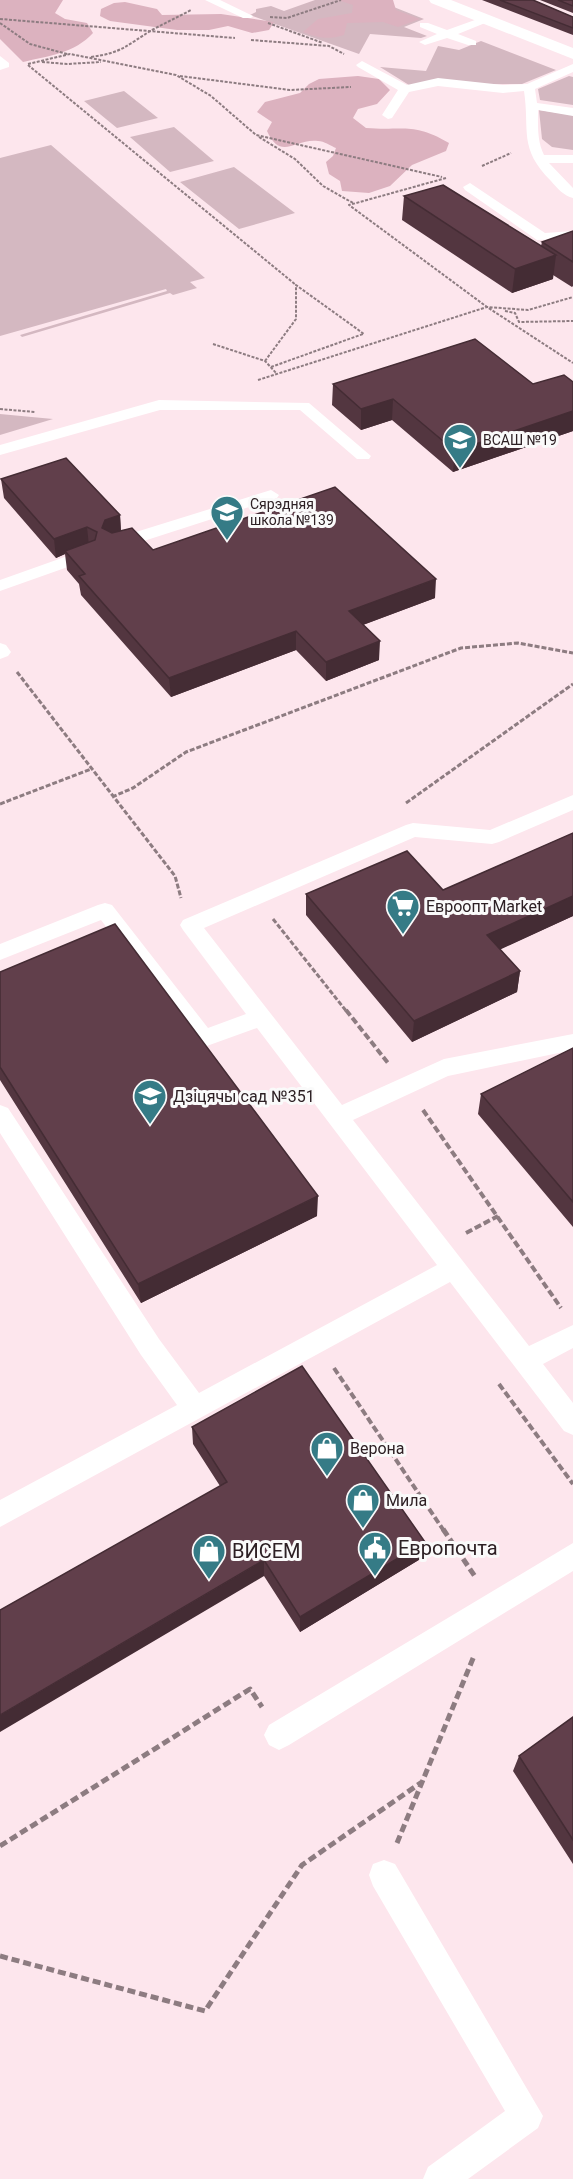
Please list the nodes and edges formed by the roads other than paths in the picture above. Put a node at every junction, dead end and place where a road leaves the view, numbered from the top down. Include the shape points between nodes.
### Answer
1 (212, 0) edge
2 (437, 0) edge
3 (247, 16) road end
4 (486, 19) junction
5 (424, 25) dead end
6 (447, 34) junction
7 (425, 42) dead end
8 (472, 43) dead end
9 (573, 54) edge
10 (0, 60) edge
11 (362, 65) road end
12 (0, 66) edge
13 (573, 68) edge
14 (529, 87) junction
15 (405, 88) junction
16 (532, 106) junction
17 (573, 112) edge
18 (388, 115) dead end
19 (542, 159) junction
20 (573, 159) edge
21 (470, 187) dead end
22 (573, 194) edge
23 (573, 235) edge
24 (0, 450) edge
25 (363, 456) dead end
26 (271, 495) dead end
27 (113, 545) edge
28 (90, 553) edge
29 (0, 586) edge
30 (573, 802) edge
31 (0, 952) edge
32 (261, 1017) junction
33 (573, 1042) edge
34 (0, 1114) edge
35 (338, 1117) junction
36 (454, 1268) junction
37 (573, 1336) edge
38 (525, 1360) junction
39 (194, 1407) junction
40 (573, 1423) edge
41 (0, 1514) edge
42 (573, 1556) edge
43 (280, 1735) road end
44 (384, 1875) road end
45 (441, 2179) edge

1 - 3 lane
2 - 4 street
4 - 6 lane
4 - 9 street
5 - 6 lane
6 - 7 lane
6 - 8 lane
10 - 12 lane via 5,65
11 - 15 lane
13 - 14 lane
14 - 15 lane via 503,89 438,82
14 - 16 lane
15 - 18 lane
16 - 17 lane
16 - 19 lane via 533,143
19 - 20 lane
19 - 22 lane
21 - 23 lane via 542,237
24 - 25 lane via 159,405 266,405 304,406
26 - 27 lane
28 - 29 lane
30 - 32 lane via 492,837 413,830 190,925
31 - 32 lane via 105,910 204,1040
32 - 35 lane
33 - 35 lane via 444,1068
34 - 39 lane via 150,1347
35 - 36 lane
36 - 38 lane
36 - 39 lane
37 - 38 lane
38 - 40 lane
39 - 41 lane
42 - 43 lane
44 - 45 lane via 526,2116

